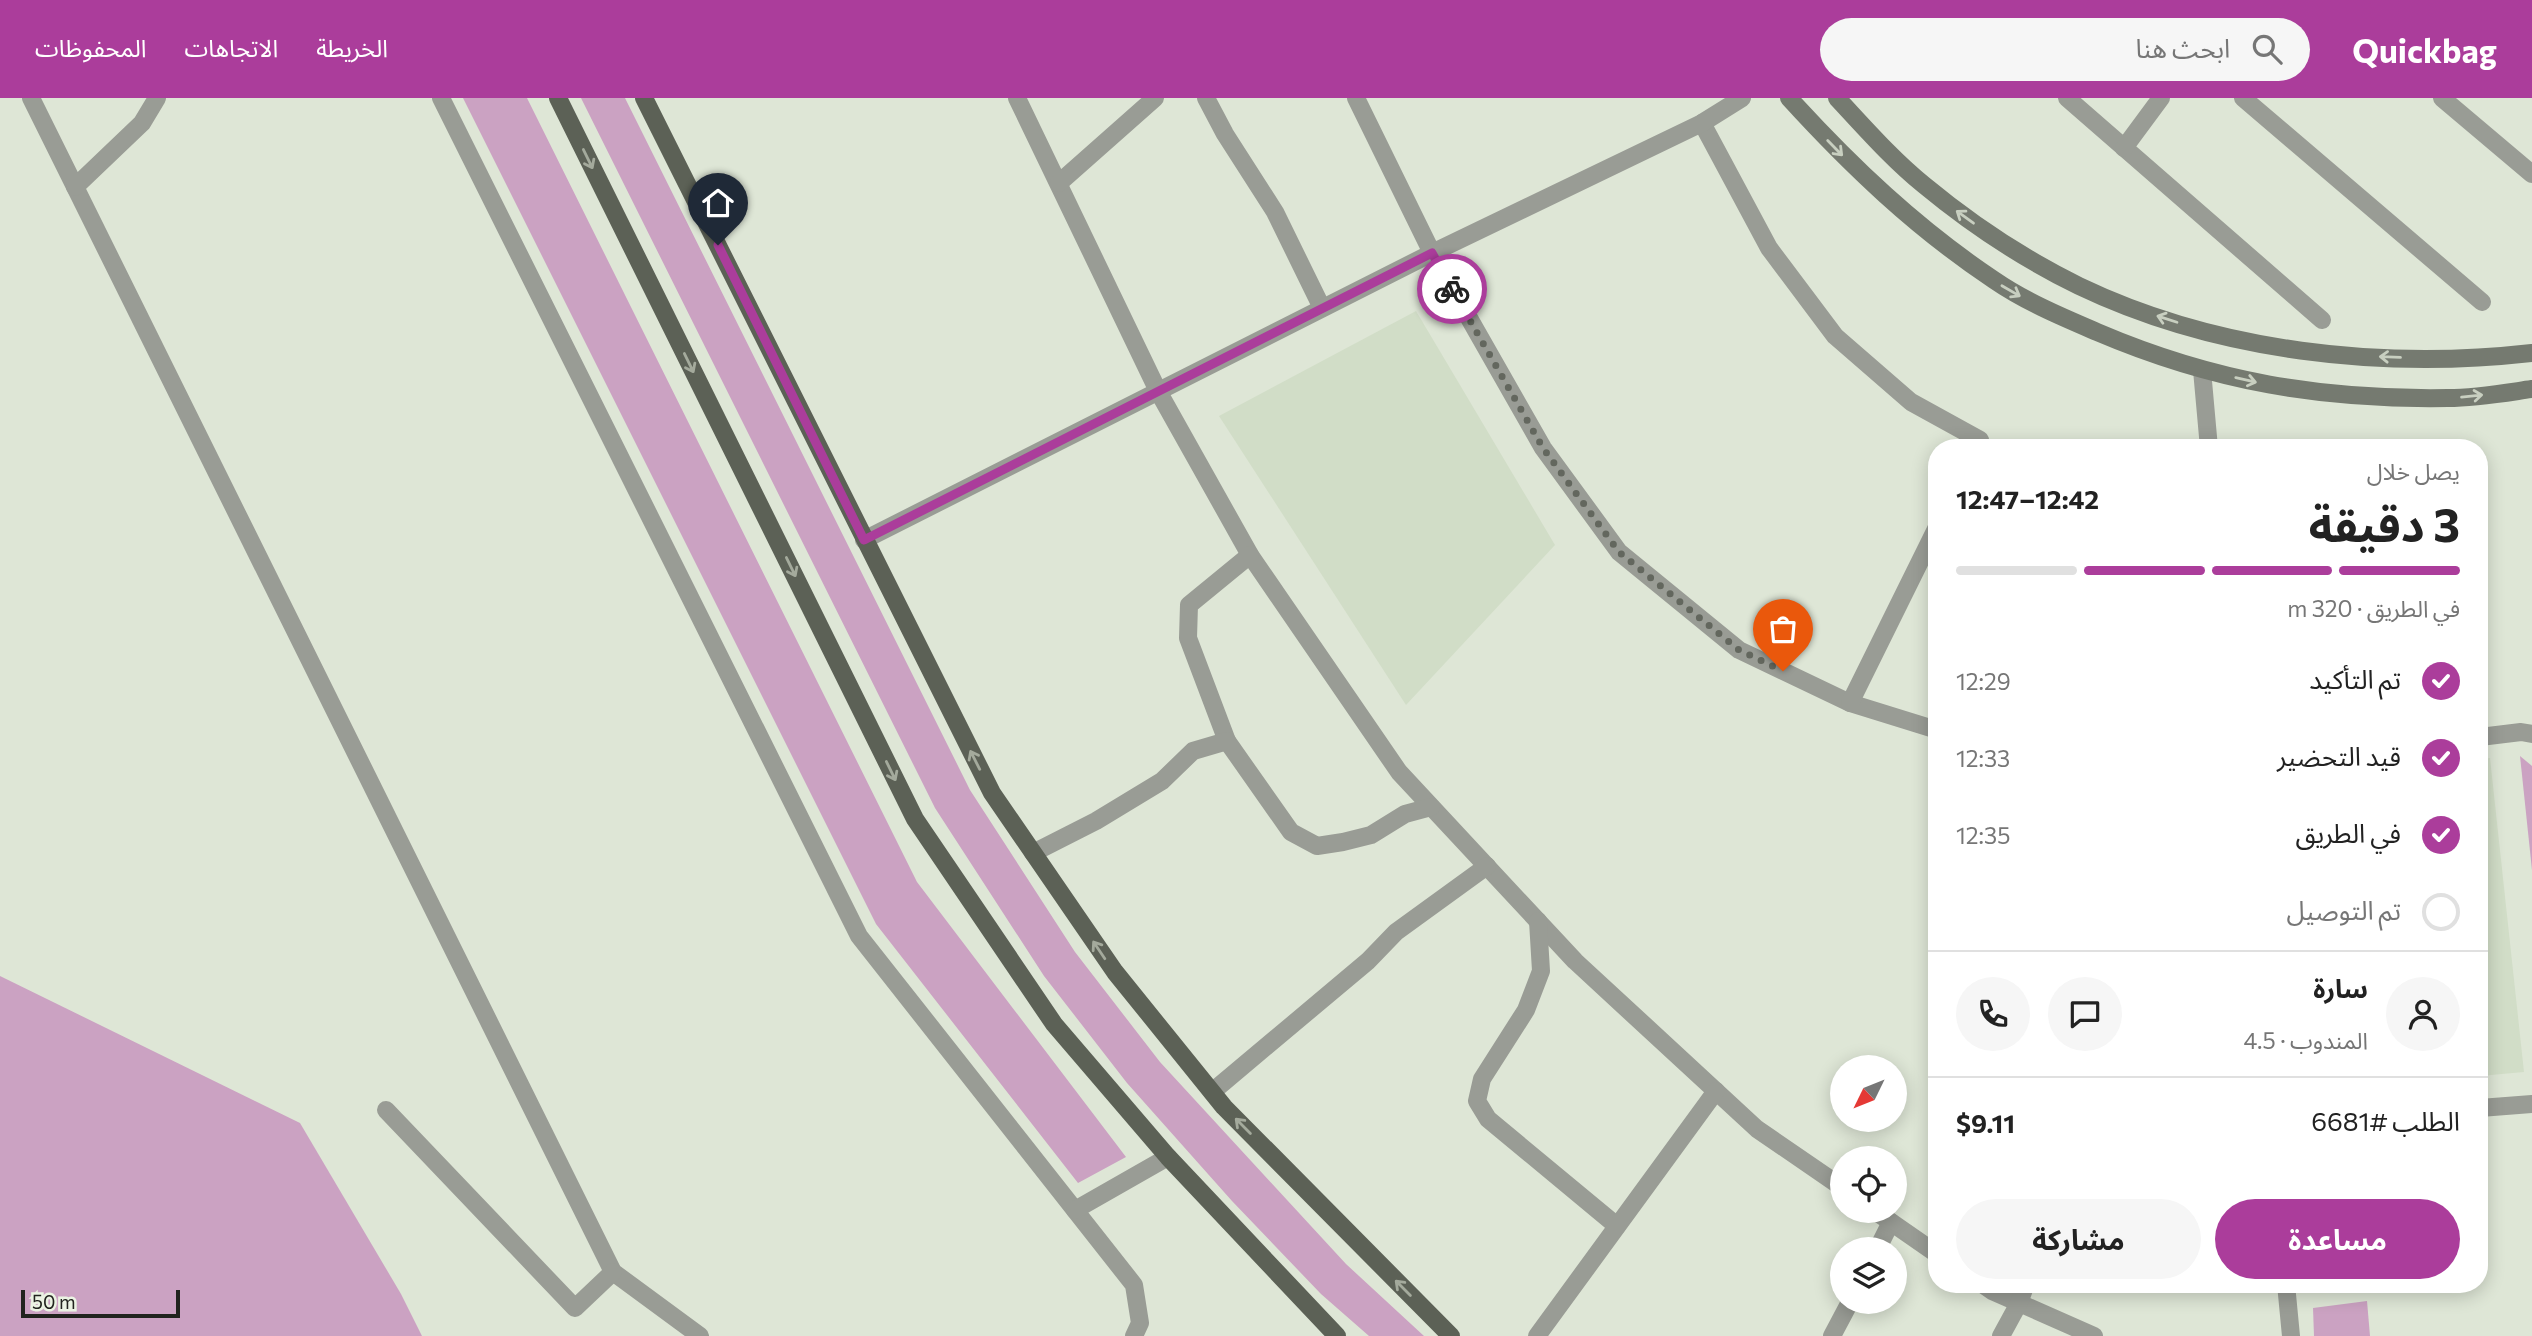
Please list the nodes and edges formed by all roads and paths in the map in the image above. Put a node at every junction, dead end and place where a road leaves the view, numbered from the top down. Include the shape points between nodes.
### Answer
1 (31, 98) edge
2 (157, 98) edge
3 (441, 98) edge
4 (558, 98) edge
5 (644, 98) edge
6 (1017, 98) edge
7 (1155, 98) edge
8 (1206, 98) edge
9 (1356, 98) edge
10 (1742, 98) edge
11 (1789, 98) edge
12 (1838, 98) edge
13 (2067, 98) edge
14 (2161, 98) edge
15 (2243, 98) edge
16 (2442, 98) edge
17 (1702, 123) junction
18 (2124, 148) junction
19 (2532, 174) edge
20 (1059, 183) junction
21 (75, 187) junction
22 (1432, 253) junction
23 (2482, 302) dead end
24 (1322, 309) junction
25 (2322, 320) dead end
26 (2532, 352) edge
27 (2202, 370) junction
28 (2532, 389) edge
29 (1158, 391) junction
30 (1978, 439) edge
31 (2207, 439) edge
32 (864, 540) junction
33 (1928, 545) edge
34 (1250, 555) junction
35 (1850, 703) junction
36 (1928, 727) edge
37 (2532, 734) edge
38 (2488, 736) edge
39 (1227, 741) junction
40 (1431, 807) junction
41 (1033, 853) junction
42 (1487, 866) junction
43 (1538, 921) junction
44 (1716, 1091) junction
45 (1212, 1092) junction
46 (2532, 1104) edge
47 (2488, 1107) edge
48 (386, 1110) dead end
49 (1168, 1157) junction
50 (1830, 1179) edge
51 (1075, 1210) junction
52 (1892, 1223) edge
53 (1617, 1227) junction
54 (1928, 1248) edge
55 (613, 1272) junction
56 (2000, 1293) edge
57 (2023, 1293) edge
58 (2287, 1293) edge
59 (2019, 1303) junction
60 (1844, 1314) edge
61 (700, 1336) edge
62 (1134, 1336) edge
63 (1338, 1336) edge
64 (1451, 1336) edge
65 (1537, 1336) edge
66 (1832, 1336) edge
67 (2001, 1336) edge
68 (2094, 1336) edge
69 (2291, 1336) edge

1 - 21 street
2 - 21 street via 142,123
3 - 51 street via 859,936
4 -> 49 main road via 915,819 1054,1024
5 - 32 main road
6 - 20 street
7 - 20 street
8 - 24 street via 1275,212
9 - 22 street
10 - 17 street
11 -> 27 street via 1879,192 1996,282 2069,320 2144,352
26 -> 12 street via 2427,358 2354,356 2238,338 2120,304 2028,259 1966,218 1882,146
13 - 18 street
14 - 18 street
15 - 23 street
16 - 19 street
17 - 22 street
17 - 30 street via 1769,248 1835,336 1911,402
18 - 25 street
20 - 29 street
21 - 55 street
22 - 24 street
22 - 35 street via 1543,448 1619,552 1739,650
24 - 29 street
27 -> 28 street via 2288,390 2359,397 2451,398
27 - 31 street
29 - 32 street
29 - 34 street
41 -> 32 main road via 992,793
33 - 35 street
34 - 39 street via 1189,605 1188,638
34 - 40 street via 1399,772
35 - 36 street
37 - 38 street
39 - 40 street via 1291,832 1317,846 1371,835 1405,814
39 - 41 street via 1193,751 1162,781
40 - 42 street
45 -> 41 main road via 1115,972
42 - 43 street
42 - 45 street via 1396,932 1368,961
43 - 44 street
43 - 53 street via 1541,971 1526,1010 1482,1079 1476,1101 1488,1119
44 - 50 street via 1757,1129
44 - 53 street
64 -> 45 main road
46 - 47 street
48 - 55 street via 575,1308
49 - 51 street
49 - 63 main road
51 - 62 street via 1134,1285 1140,1323
52 - 54 street
53 - 65 street
55 - 61 street
56 - 59 street
57 - 59 street
58 - 69 street
59 - 67 street
59 - 68 street
60 - 66 street

